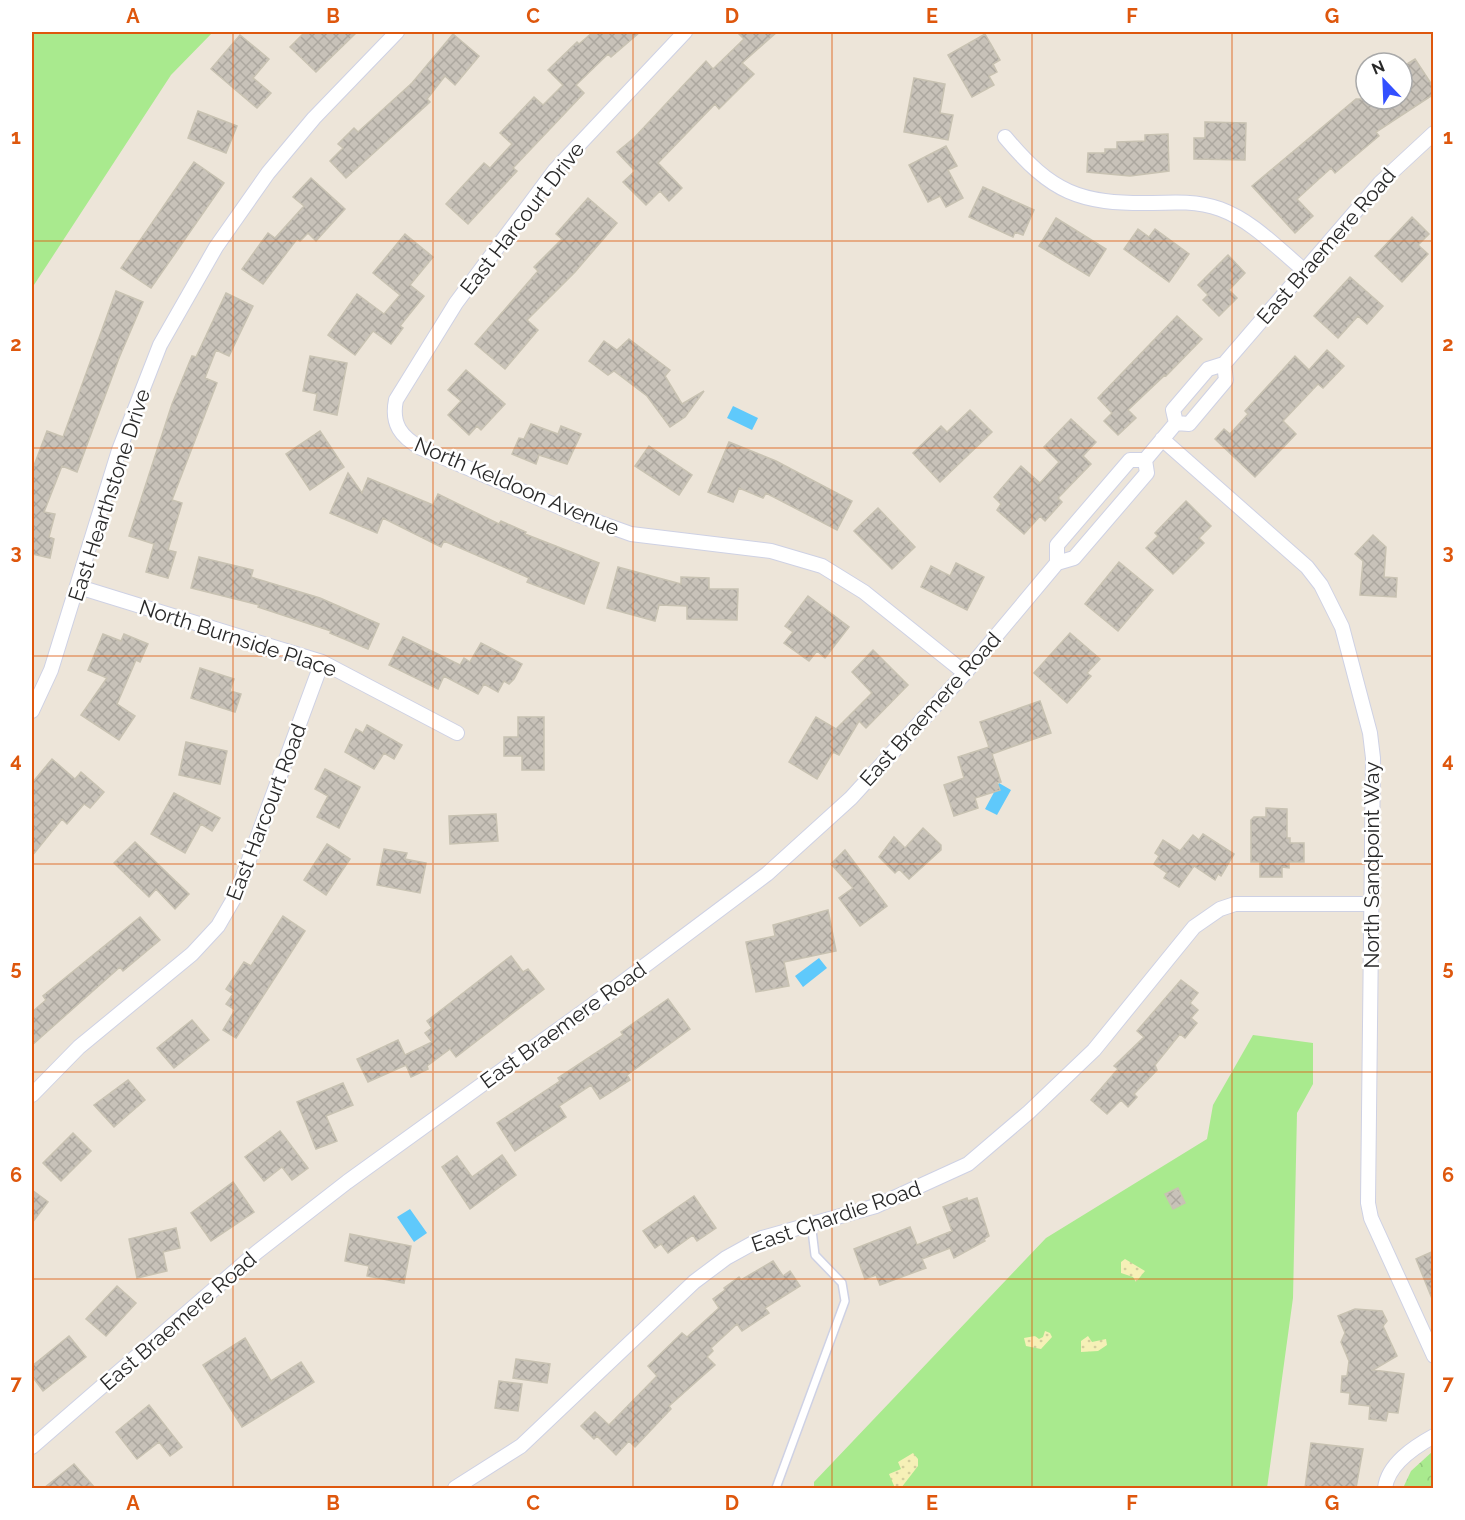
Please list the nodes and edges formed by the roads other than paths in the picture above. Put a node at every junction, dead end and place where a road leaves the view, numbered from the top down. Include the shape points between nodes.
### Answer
1 (397, 32) edge
2 (685, 32) edge
3 (1434, 133) edge
4 (1005, 137) dead end
5 (1305, 272) junction
6 (1224, 364) junction
7 (1176, 423) junction
8 (396, 426) joint
9 (1162, 439) junction
10 (1145, 460) junction
11 (1057, 563) junction
12 (79, 587) junction
13 (322, 662) junction
14 (965, 673) junction
15 (32, 711) edge
16 (457, 733) dead end
17 (1371, 904) junction
18 (32, 1095) edge
19 (811, 1222) junction
20 (1434, 1356) edge
21 (1434, 1436) edge
22 (32, 1447) edge
23 (455, 1488) edge
24 (776, 1488) edge
25 (1385, 1488) edge

1 - 12 street, East Hearthstone Drive via 314,118 268,173 216,247 160,345 119,450
2 - 8 street, East Harcourt Drive via 555,170 456,303 396,400
3 - 5 street, East Braemere Road via 1380,183
4 - 5 street via 1029,167 1078,196 1117,204 1179,202 1219,208 1252,227
5 - 6 street, East Braemere Road
6 - 7 street, East Braemere Road via 1208,369 1173,410
6 - 7 street, East Braemere Road via 1226,380 1189,424
7 - 9 street, East Braemere Road
8 - 14 street, North Keldoon Avenue via 407,441 421,448 632,534 771,551 822,566 864,592
9 - 10 street, East Braemere Road
9 - 17 street, North Sandpoint Way via 1306,567 1321,585 1338,618 1372,750
10 - 11 street, East Braemere Road via 1146,473 1139,482 1074,558
10 - 11 street, East Braemere Road via 1130,460 1057,545
11 - 14 street, East Braemere Road
12 - 13 street, North Burnside Place
12 - 15 street, East Hearthstone Drive via 51,670
13 - 16 street, North Burnside Place
13 - 18 street, East Harcourt Road via 236,895 218,926 192,954 79,1047
14 - 22 street, East Braemere Road via 851,798 767,874 257,1252
17 - 19 street, East Chardie Road via 1248,902 1220,909 1194,927 1094,1050 968,1164 876,1206
17 - 20 street, North Sandpoint Way via 1368,1203 1371,1218
19 - 23 street, East Chardie Road via 762,1238 726,1258 694,1282 521,1446
19 - 24 lane via 815,1255 842,1283 844,1301
21 - 25 street via 1395,1466

